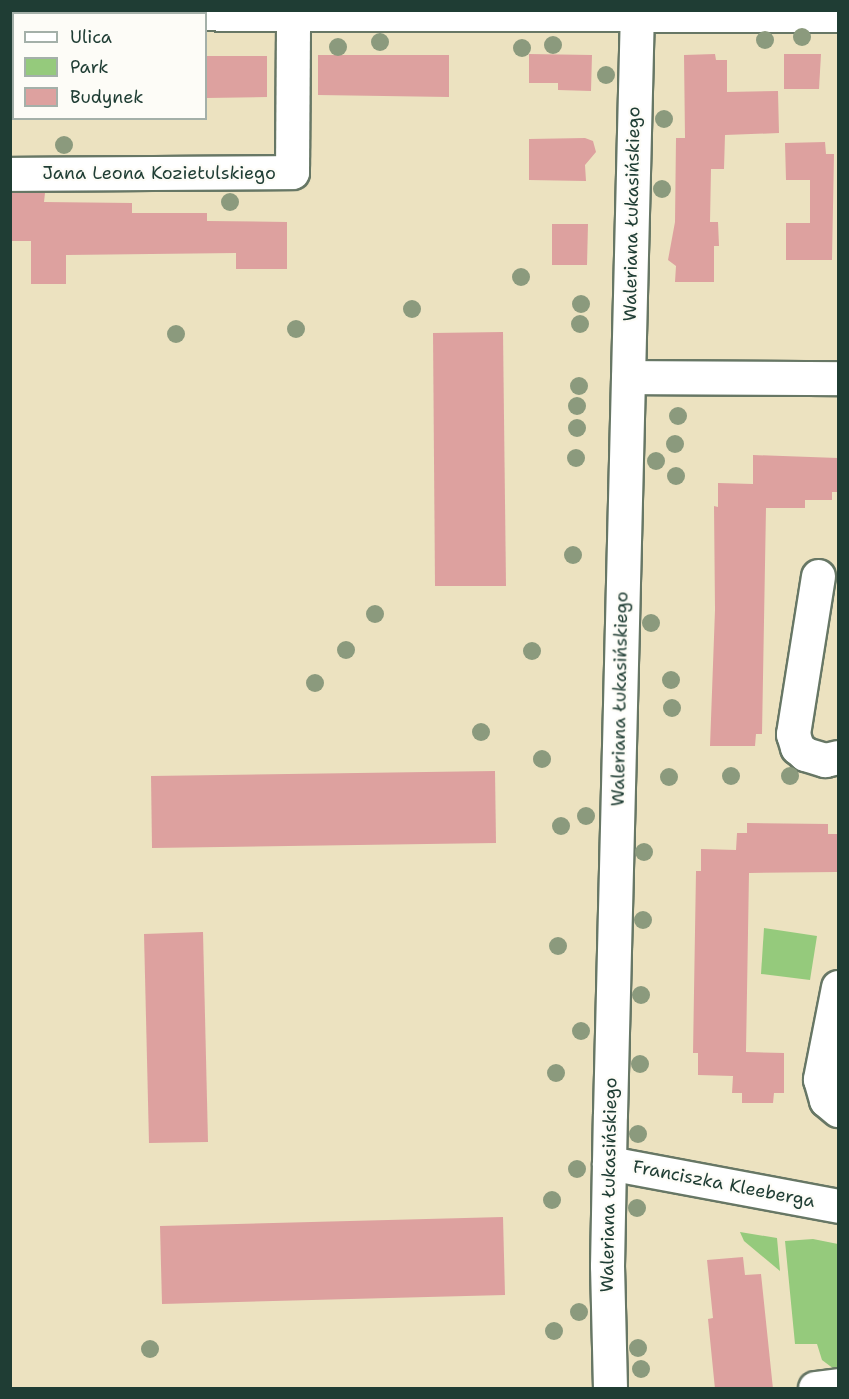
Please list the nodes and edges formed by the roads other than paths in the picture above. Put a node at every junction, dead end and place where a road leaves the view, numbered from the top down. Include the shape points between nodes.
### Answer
1 (637, 12) edge
2 (207, 13) edge
3 (292, 13) junction
4 (838, 15) edge
5 (10, 174) edge
6 (628, 377) junction
7 (838, 378) edge
8 (818, 576) dead end
9 (838, 757) edge
10 (838, 987) edge
11 (838, 1110) edge
12 (609, 1163) junction
13 (838, 1206) edge
14 (838, 1385) edge
15 (610, 1389) edge
16 (815, 1389) edge

1 - 3 street
1 - 4 street
1 - 6 street, Waleriana Łukasińskiego
2 - 3 street
3 - 5 street, Jana Leona Kozietulskiego via 292,172
6 - 7 street
6 - 12 street, Waleriana Łukasińskiego
8 - 9 street via 793,734 797,747 805,754 825,760
10 - 11 street via 820,1079 826,1100
12 - 13 street, Franciszka Kleeberga
12 - 15 street, Waleriana Łukasińskiego
14 - 16 street

